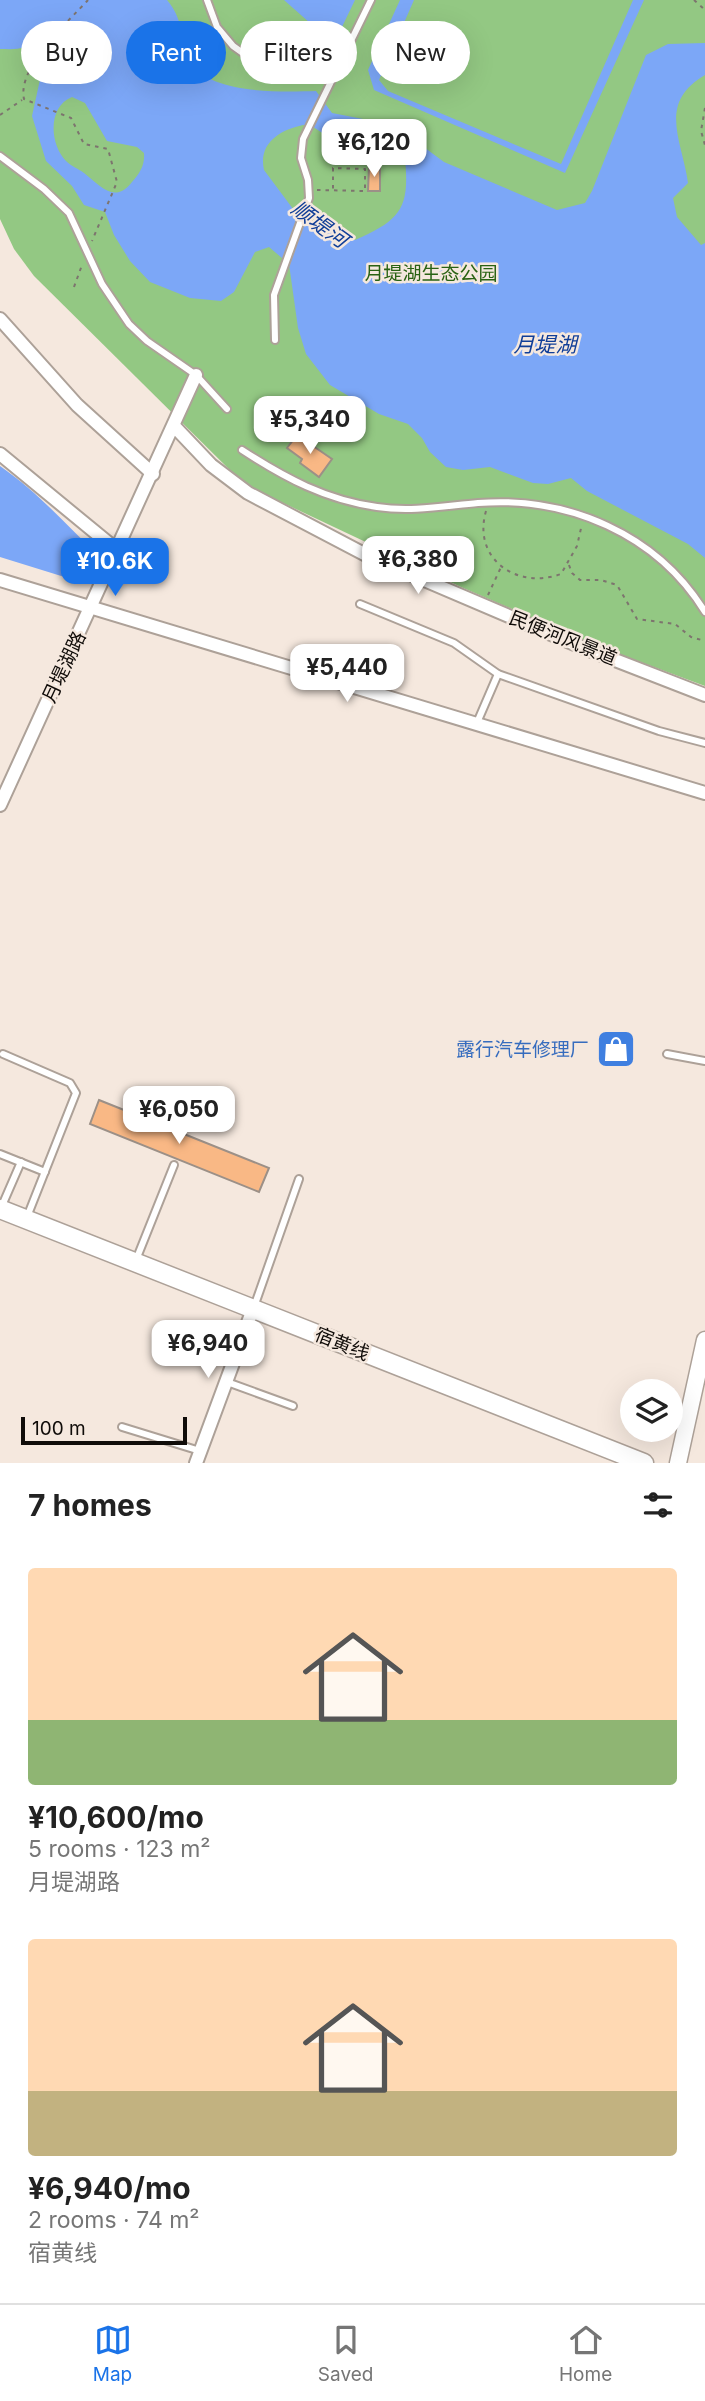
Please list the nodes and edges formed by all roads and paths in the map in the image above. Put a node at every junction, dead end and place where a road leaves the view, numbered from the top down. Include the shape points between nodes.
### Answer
1 (88, 0) edge
2 (207, 0) edge
3 (371, 0) edge
4 (694, 0) edge
5 (705, 10) edge
6 (357, 29) edge
7 (240, 51) edge
8 (329, 84) edge
9 (24, 99) junction
10 (705, 108) edge
11 (0, 115) edge
12 (705, 145) edge
13 (0, 156) edge
14 (309, 190) junction
15 (332, 191) junction
16 (99, 225) dead end
17 (0, 319) edge
18 (275, 340) dead end
19 (196, 376) junction
20 (226, 409) dead end
21 (174, 426) junction
22 (242, 450) dead end
23 (0, 454) edge
24 (153, 474) junction
25 (488, 503) junction
26 (584, 515) junction
27 (118, 551) junction
28 (568, 564) junction
29 (502, 565) junction
30 (0, 580) edge
31 (360, 604) dead end
32 (485, 606) junction
33 (92, 607) junction
34 (705, 612) edge
35 (705, 641) edge
36 (498, 674) junction
37 (705, 695) edge
38 (477, 725) junction
39 (705, 743) edge
40 (705, 793) edge
41 (0, 805) edge
42 (3, 1054) dead end
43 (667, 1055) dead end
44 (705, 1061) edge
45 (0, 1154) edge
46 (21, 1162) junction
47 (174, 1165) dead end
48 (45, 1172) junction
49 (299, 1179) dead end
50 (0, 1209) edge
51 (26, 1219) junction
52 (135, 1262) junction
53 (253, 1309) junction
54 (705, 1340) edge
55 (225, 1381) junction
56 (293, 1406) dead end
57 (122, 1427) dead end
58 (198, 1457) edge
59 (644, 1463) edge
60 (678, 1463) edge

1 - 9 path via 33,63 23,85
2 - 7 lane via 217,27
3 - 6 lane
4 - 5 path
8 - 14 lane via 303,139 301,158
9 - 11 path
9 - 16 path via 71,118 84,144 108,149 117,182
10 - 12 path via 701,131
13 - 19 lane via 69,213 102,284 128,324
14 - 15 path
14 - 18 lane via 279,275 273,305
15 - 15 path via 365,191 365,169 333,169
17 - 24 street via 77,405
19 - 20 lane
19 - 21 street, 月堤湖路
21 - 24 street, 月堤湖路
21 - 32 street, 民便河风景道 via 211,465 268,505 368,556
22 - 25 lane via 304,488 339,500 407,510
23 - 27 street
24 - 27 street, 月堤湖路
25 - 26 lane via 534,505
25 - 29 path via 485,541 491,556
26 - 28 path via 580,540
26 - 34 lane via 658,557
27 - 33 street, 月堤湖路
28 - 29 path via 561,574 540,580 519,577
28 - 35 path via 580,580 601,579 617,585 637,619 675,624
29 - 32 path
30 - 33 street
31 - 36 lane via 454,643
32 - 37 street, 民便河风景道
33 - 38 street
33 - 41 street, 月堤湖路
36 - 38 lane
36 - 39 lane
38 - 40 street
42 - 48 lane via 75,1087
43 - 44 lane
45 - 46 lane
46 - 48 lane
46 - 50 lane
47 - 52 lane
48 - 51 lane
49 - 53 lane
50 - 51 main road, 宿黄线
51 - 52 main road, 宿黄线
52 - 53 main road, 宿黄线
53 - 55 street
53 - 59 main road, 宿黄线
54 - 60 street
55 - 56 lane
55 - 58 street
57 - 58 lane

